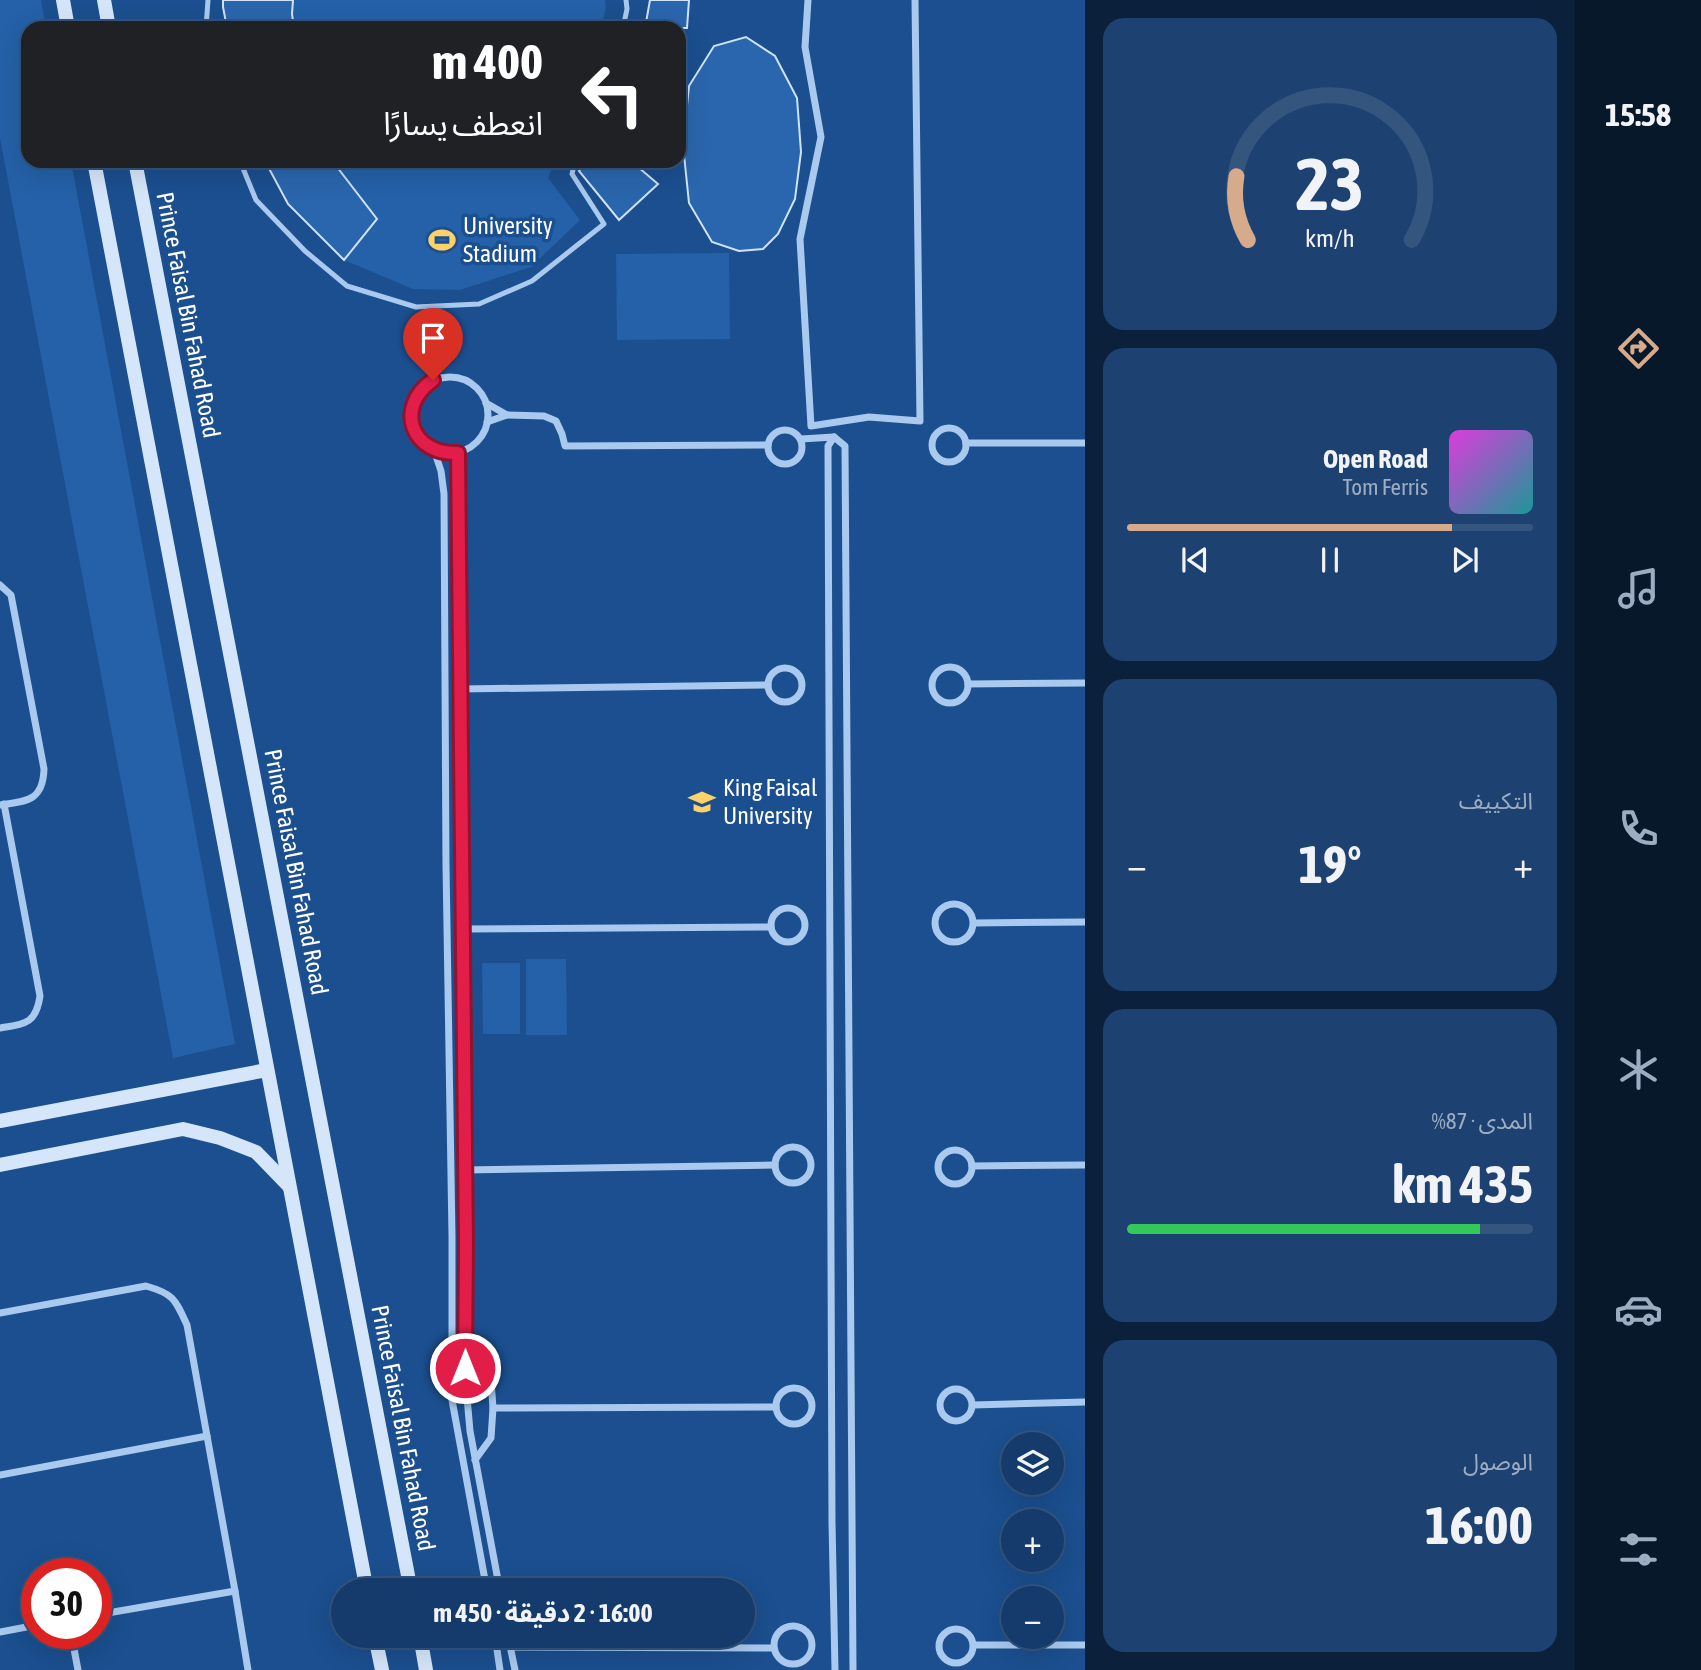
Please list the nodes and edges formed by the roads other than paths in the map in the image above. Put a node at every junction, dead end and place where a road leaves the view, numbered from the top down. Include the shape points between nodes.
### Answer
1 (63, 0) edge
2 (104, 0) edge
3 (208, 0) edge
4 (626, 0) edge
5 (808, 0) edge
6 (915, 0) edge
7 (67, 21) edge
8 (108, 21) edge
9 (206, 21) edge
10 (624, 21) edge
11 (94, 168) edge
12 (136, 168) edge
13 (243, 168) edge
14 (573, 168) edge
15 (486, 403) junction
16 (507, 415) junction
17 (487, 422) junction
18 (834, 437) junction
19 (801, 439) junction
20 (966, 443) junction
21 (1085, 443) edge
22 (768, 445) junction
23 (434, 450) junction
24 (458, 453) junction
25 (0, 585) edge
26 (1085, 682) edge
27 (968, 684) junction
28 (768, 685) junction
29 (460, 689) junction
30 (2, 805) edge
31 (1085, 922) edge
32 (974, 923) junction
33 (771, 928) junction
34 (462, 929) junction
35 (0, 1028) edge
36 (267, 1070) junction
37 (0, 1121) edge
38 (0, 1165) edge
39 (775, 1165) junction
40 (1085, 1165) edge
41 (972, 1166) junction
42 (465, 1170) junction
43 (290, 1187) junction
44 (0, 1313) edge
45 (465, 1368) junction
46 (1085, 1402) edge
47 (973, 1405) junction
48 (776, 1407) junction
49 (493, 1408) junction
50 (207, 1436) junction
51 (475, 1460) junction
52 (0, 1475) edge
53 (365, 1578) edge
54 (408, 1578) edge
55 (485, 1578) edge
56 (498, 1578) edge
57 (235, 1591) junction
58 (112, 1612) edge
59 (21, 1628) edge
60 (0, 1632) edge
61 (974, 1645) junction
62 (1085, 1645) edge
63 (377, 1648) edge
64 (422, 1648) edge
65 (497, 1648) edge
66 (510, 1648) edge
67 (755, 1648) edge
68 (774, 1648) junction
69 (74, 1649) edge
70 (78, 1670) edge
71 (248, 1670) edge
72 (382, 1670) edge
73 (426, 1670) edge
74 (500, 1670) edge
75 (515, 1670) edge
76 (835, 1670) edge
77 (853, 1670) edge

1 - 7 main road
2 - 8 main road
3 - 9 lane
4 - 10 lane
5 - 6 street via 805,47 821,137 800,239 811,426 869,417 920,421
11 - 36 main road
12 - 54 main road, Prince Faisal Bin Fahad Road
13 - 14 lane via 256,200 347,286 416,307 479,304 532,281 604,224 572,174
15 - 16 street
15 - 17 street
15 - 23 street via 480,391 458,378 433,380 423,387 412,409 412,422 423,443
16 - 17 street
16 - 22 street via 544,416 556,421 565,446
17 - 24 street via 480,439
18 - 19 street
18 - 76 street via 828,446
18 - 77 street via 845,446
19 - 22 street via 793,431 782,430 772,435
19 - 22 street via 800,455 786,464 771,456
20 - 20 street via 961,433 946,428 937,433 932,448 937,458 952,462 963,454
20 - 21 street
23 - 24 street
23 - 55 street via 444,494 450,1389
24 - 29 street
25 - 30 street via 11,594 44,769 44,784 37,794
26 - 27 street
27 - 27 street via 958,669 947,667 937,673 932,684 935,695 950,703 961,699
28 - 28 street via 771,696 786,703 797,699 803,683 798,673 782,668 772,674
28 - 29 street
29 - 34 street
30 - 35 street via 40,996 33,1019
31 - 32 street
32 - 32 street via 964,906 951,904 940,910 935,922 939,934 954,942 966,938
33 - 33 street via 775,937 791,942 804,933 805,921 794,908 782,908 773,916
33 - 34 street
34 - 42 street
36 - 37 main road
36 - 43 main road
38 - 43 main road via 183,1129 256,1152
39 - 39 street via 779,1177 795,1184 806,1178 811,1168 809,1156 794,1147 783,1150
39 - 42 street
40 - 41 street
41 - 41 street via 964,1152 953,1150 943,1154 938,1170 943,1179 959,1183 968,1177
42 - 45 street
43 - 53 main road
44 - 50 street via 146,1286 166,1292 187,1325
45 - 49 street via 491,1381
45 - 51 street
46 - 47 street
47 - 47 street via 964,1391 954,1389 941,1398 940,1408 945,1418 955,1422 966,1419
48 - 48 street via 785,1421 797,1424 810,1413 811,1402 805,1392 794,1388 780,1396
48 - 49 street
49 - 51 street via 491,1438
50 - 52 street
50 - 57 street
51 - 56 street
57 - 58 street
57 - 71 street
59 - 60 street
61 - 61 street via 970,1635 955,1629 945,1633 939,1648 949,1661 961,1662 971,1656
61 - 62 street
63 - 72 main road
64 - 73 main road
65 - 74 street
66 - 75 street
67 - 68 street
68 - 68 street via 780,1658 797,1664 811,1653 812,1641 806,1630 793,1625 776,1635
69 - 70 street

